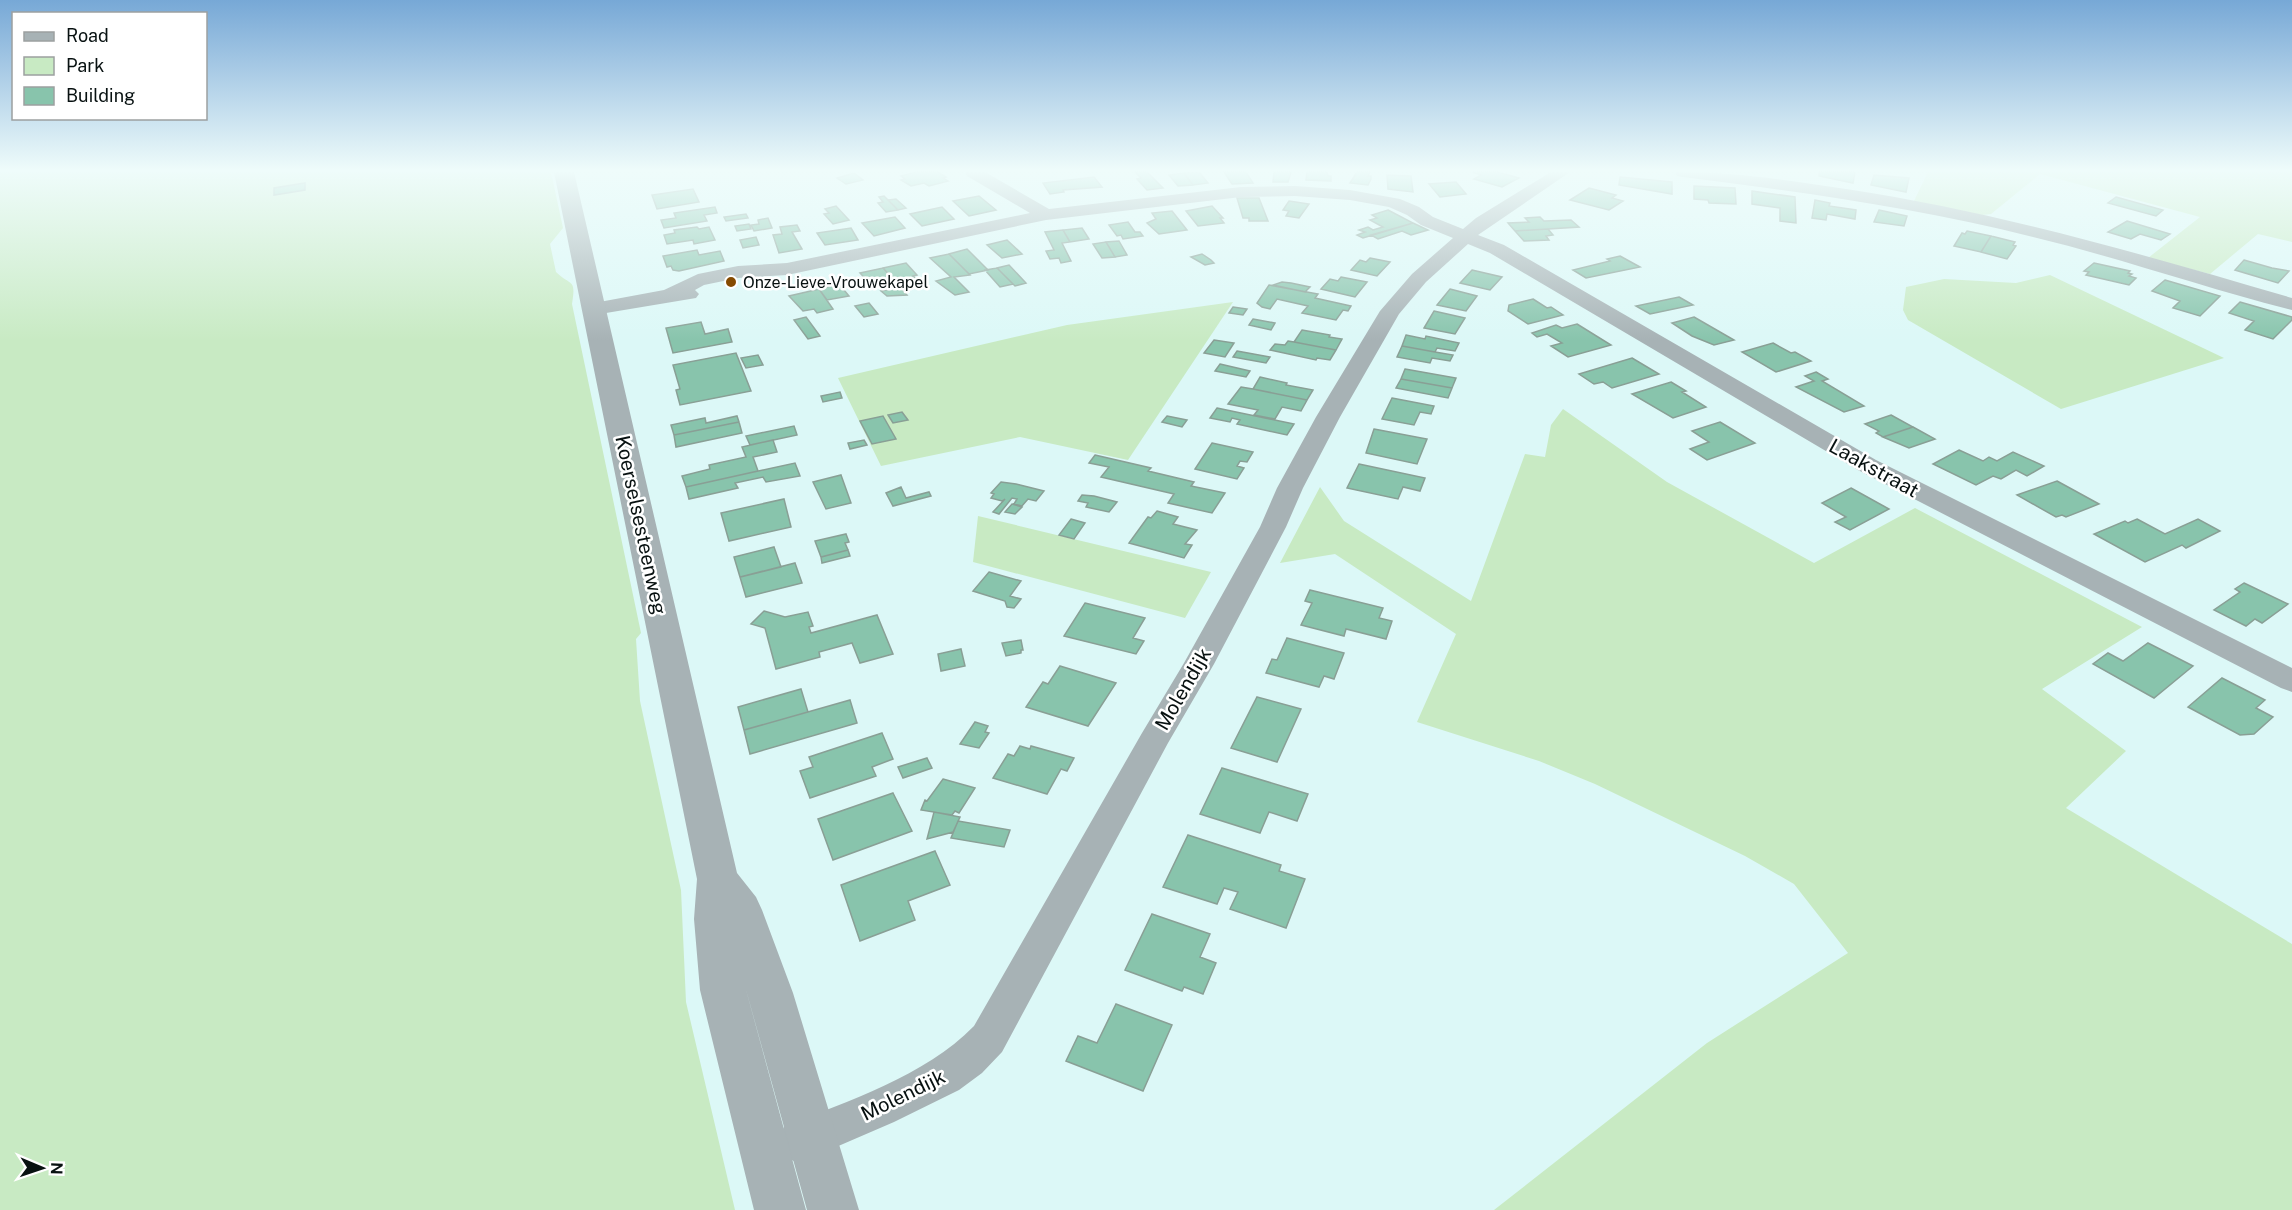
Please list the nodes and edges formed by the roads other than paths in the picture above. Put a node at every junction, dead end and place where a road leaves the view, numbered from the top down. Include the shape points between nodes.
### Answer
1 (576, 228) edge
2 (981, 228) edge
3 (1448, 228) edge
4 (1474, 228) edge
5 (2038, 228) edge
6 (1466, 235) junction
7 (2292, 304) edge
8 (594, 309) junction
9 (2292, 681) edge
10 (718, 879) junction
11 (812, 1137) junction
12 (765, 1156) junction
13 (780, 1210) edge
14 (833, 1210) edge

1 - 8 street, Koerselsesteenweg
2 - 8 street, Laakstraat via 787,269 746,287
3 - 6 street, Laakstraat
4 - 6 street, Molendijk
5 - 7 street
6 - 9 street, Laakstraat via 1497,249 1867,465
6 - 11 street, Molendijk via 1401,296 1376,334 1322,427 1199,664 988,1039 969,1060 944,1076
8 - 10 street, Koerselsesteenweg
10 - 11 street, Koerselsesteenweg via 741,910
10 - 12 street, Koerselsesteenweg via 715,919 723,990
11 - 12 street, Molendijk
11 - 14 street, Koerselsesteenweg
12 - 13 street, Koerselsesteenweg

